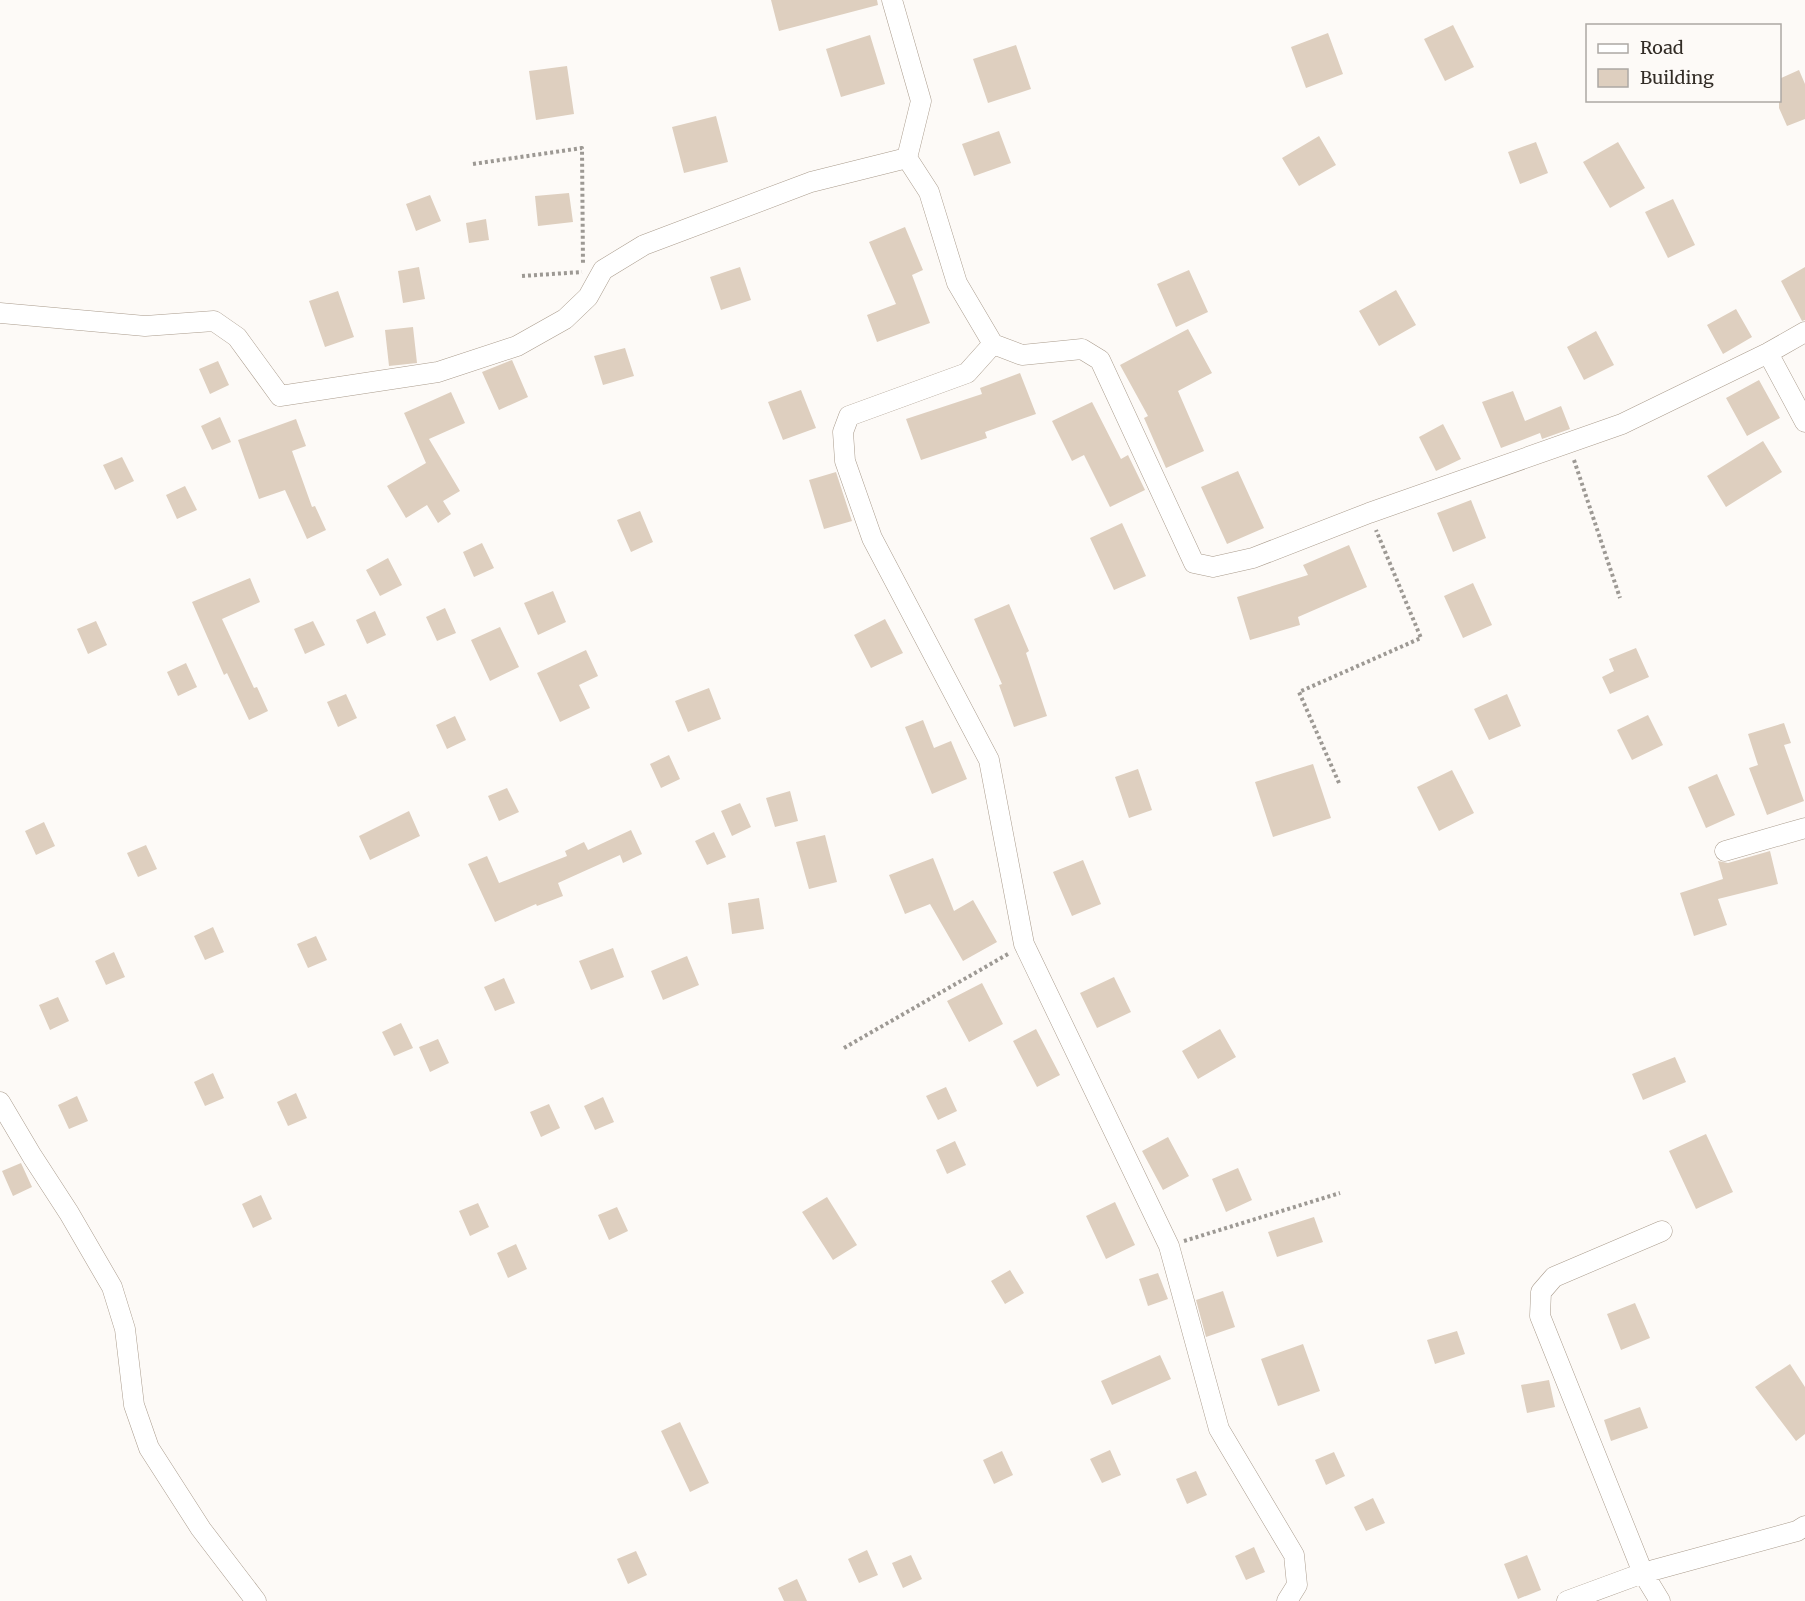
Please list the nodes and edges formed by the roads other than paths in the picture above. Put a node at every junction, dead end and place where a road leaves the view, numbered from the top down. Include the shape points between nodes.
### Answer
1 (892, 0) edge
2 (907, 158) junction
3 (0, 313) edge
4 (1805, 332) edge
5 (993, 344) junction
6 (1768, 353) junction
7 (1805, 422) edge
8 (1805, 828) edge
9 (1725, 851) dead end
10 (0, 1102) edge
11 (1662, 1231) dead end
12 (1805, 1527) edge
13 (1643, 1573) junction
14 (256, 1601) edge
15 (1287, 1601) edge
16 (1567, 1601) edge
17 (1660, 1601) edge

1 - 2 street via 921,101
2 - 3 street via 811,182 644,245 603,270 588,297 565,319 517,346 438,372 279,396 237,337 214,321 145,326
2 - 5 street via 929,192 957,283
4 - 6 street
5 - 6 street via 1022,356 1082,349 1100,360 1194,563 1213,567 1253,558 1622,424
5 - 15 street via 967,373 849,416 843,432 845,462 872,538 989,760 1024,944 1169,1246 1219,1429 1294,1555 1297,1585
6 - 7 street
8 - 9 street
10 - 14 street via 112,1287 125,1329 134,1405 149,1448 201,1529
11 - 13 street via 1554,1277 1541,1292 1540,1316
12 - 13 street
13 - 16 street
13 - 17 street

